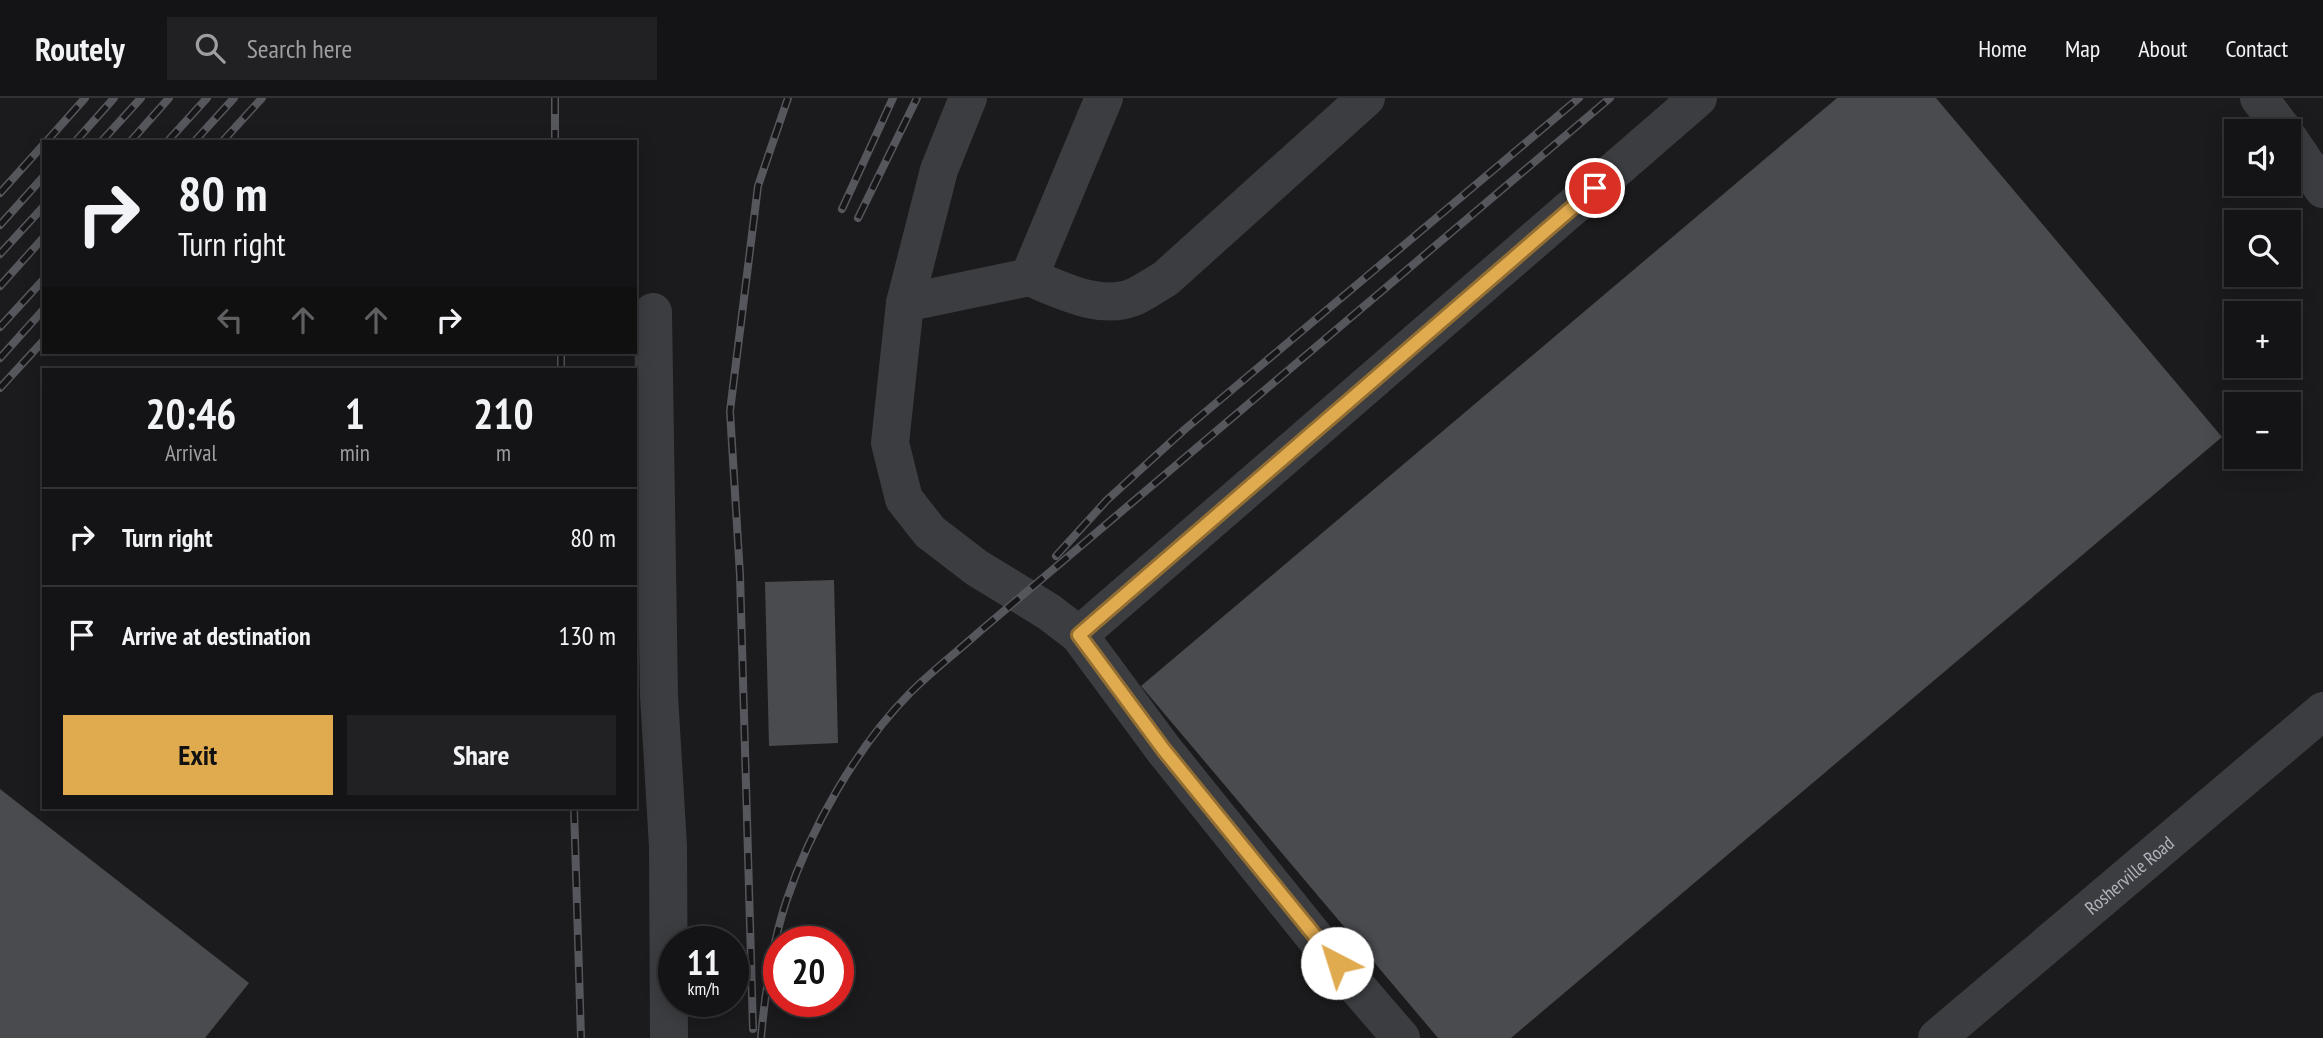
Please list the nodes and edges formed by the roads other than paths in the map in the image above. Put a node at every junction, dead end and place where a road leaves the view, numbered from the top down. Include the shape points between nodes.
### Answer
1 (968, 98) edge
2 (1104, 98) edge
3 (1366, 98) edge
4 (1698, 98) edge
5 (2279, 117) edge
6 (2323, 189) edge
7 (1029, 277) junction
8 (905, 303) junction
9 (653, 312) dead end
10 (1079, 635) junction
11 (2323, 711) edge
12 (669, 1038) edge
13 (1401, 1038) edge
14 (1937, 1038) edge

1 - 8 street via 939,170
2 - 7 street
3 - 7 street via 1165,279 1134,297 1110,302 1073,295
4 - 10 street
5 - 6 street
7 - 8 street
8 - 10 street via 890,443 904,499 930,532
9 - 12 street
10 - 13 street via 1181,772
11 - 14 street, Rosherville Road

